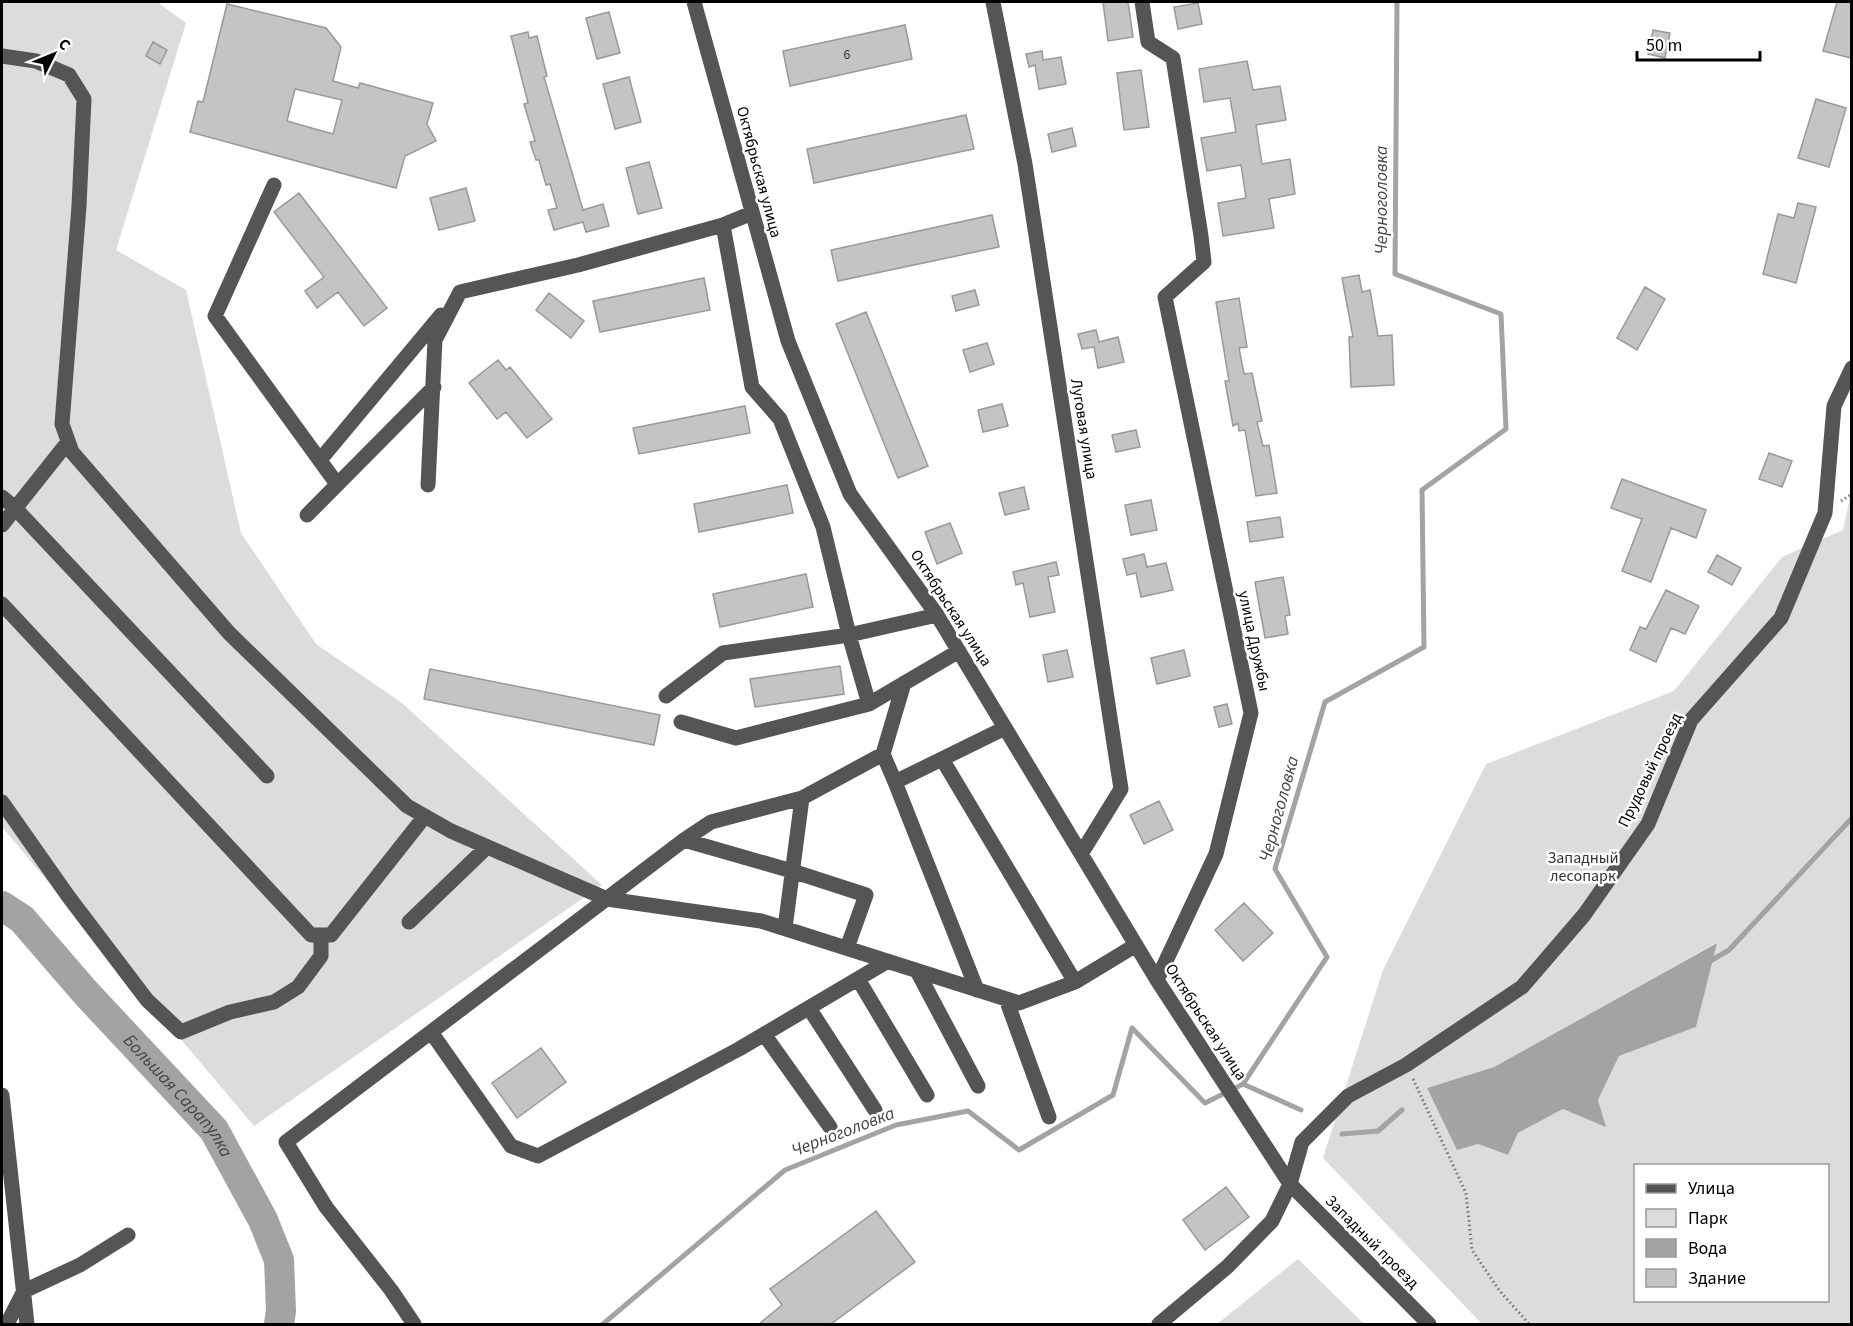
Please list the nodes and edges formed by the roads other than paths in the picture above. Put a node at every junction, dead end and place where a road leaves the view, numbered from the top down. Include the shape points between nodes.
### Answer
1 (694, 2) edge
2 (993, 2) edge
3 (1142, 2) edge
4 (2, 56) edge
5 (274, 185) dead end
6 (752, 213) junction
7 (723, 225) junction
8 (460, 292) junction
9 (1851, 368) edge
10 (434, 387) junction
11 (68, 442) junction
12 (320, 460) junction
13 (337, 484) junction
14 (428, 485) dead end
15 (2, 497) edge
16 (15, 508) junction
17 (307, 515) dead end
18 (2, 525) edge
19 (2, 604) edge
20 (937, 615) junction
21 (849, 634) junction
22 (959, 651) junction
23 (904, 683) junction
24 (666, 696) dead end
25 (869, 704) junction
26 (681, 722) dead end
27 (1005, 728) junction
28 (884, 754) junction
29 (942, 759) junction
30 (267, 776) dead end
31 (895, 782) junction
32 (801, 798) junction
33 (2, 802) edge
34 (425, 816) junction
35 (684, 840) junction
36 (488, 847) junction
37 (1081, 854) junction
38 (792, 872) junction
39 (607, 899) junction
40 (409, 922) dead end
41 (785, 928) junction
42 (321, 935) junction
43 (1136, 945) junction
44 (847, 948) junction
45 (888, 961) junction
46 (917, 971) junction
47 (858, 979) junction
48 (1157, 980) junction
49 (1075, 982) junction
50 (977, 990) junction
51 (1006, 999) junction
52 (808, 1008) junction
53 (430, 1032) junction
54 (764, 1034) junction
55 (978, 1086) dead end
56 (2, 1095) edge
57 (927, 1095) dead end
58 (875, 1110) dead end
59 (1049, 1117) dead end
60 (830, 1127) dead end
61 (1290, 1184) junction
62 (128, 1235) dead end
63 (24, 1291) junction
64 (7, 1324) edge
65 (27, 1324) edge
66 (414, 1324) edge
67 (1159, 1324) edge
68 (1429, 1324) edge

1 - 6 street, Октябрьская улица
2 - 37 street, Луговая улица via 1025,164 1121,789
3 - 48 street, улица Дружбы via 1148,42 1173,58 1204,262 1165,297 1251,713 1216,854
4 - 11 street via 36,61 69,75 84,99 62,424
5 - 12 street via 215,316
6 - 7 street
6 - 20 street, Октябрьская улица via 788,341 850,494
7 - 8 street
7 - 21 street via 752,387 780,419 823,527
8 - 10 street via 435,340
8 - 12 street
9 - 61 street, Прудовый проезд via 1834,406 1825,513 1781,618 1691,720 1648,824 1584,915 1522,987 1406,1065 1348,1096 1302,1142
10 - 13 street
10 - 14 street
11 - 16 street
11 - 34 street via 72,452 230,633 407,806
12 - 13 street
13 - 17 street
15 - 16 street
16 - 18 street
16 - 30 street
19 - 42 street via 310,935
20 - 21 street
20 - 22 street, Октябрьская улица
21 - 24 street via 723,653
21 - 25 street
22 - 23 street
22 - 27 street, Октябрьская улица
23 - 25 street
23 - 28 street
25 - 26 street via 736,738
27 - 29 street
27 - 37 street, Октябрьская улица
28 - 31 street
28 - 32 street
29 - 31 street
29 - 49 street
31 - 50 street
32 - 35 street via 711,822
32 - 38 street
33 - 42 street via 147,1000 181,1032 230,1012 274,1002 298,987 321,956
34 - 36 street
34 - 42 street via 331,935
35 - 38 street
35 - 39 street
36 - 39 street
36 - 40 street
37 - 43 street, Октябрьская улица
38 - 41 street
38 - 44 street via 866,895
39 - 41 street via 761,921
39 - 53 street
41 - 44 street
43 - 48 street, Октябрьская улица
43 - 49 street
44 - 45 street
45 - 46 street
45 - 47 street
46 - 50 street
46 - 55 street
47 - 52 street
47 - 57 street
48 - 61 street, Октябрьская улица
49 - 51 street via 1019,1003
50 - 51 street
51 - 59 street
52 - 54 street
52 - 58 street
53 - 54 street via 512,1146 538,1156
53 - 66 street via 286,1142 326,1207
54 - 60 street
56 - 63 street
61 - 67 street, Прудовый проезд via 1272,1221 1227,1268
61 - 68 street, Западный проезд
62 - 63 street via 80,1265
63 - 64 street
63 - 65 street

